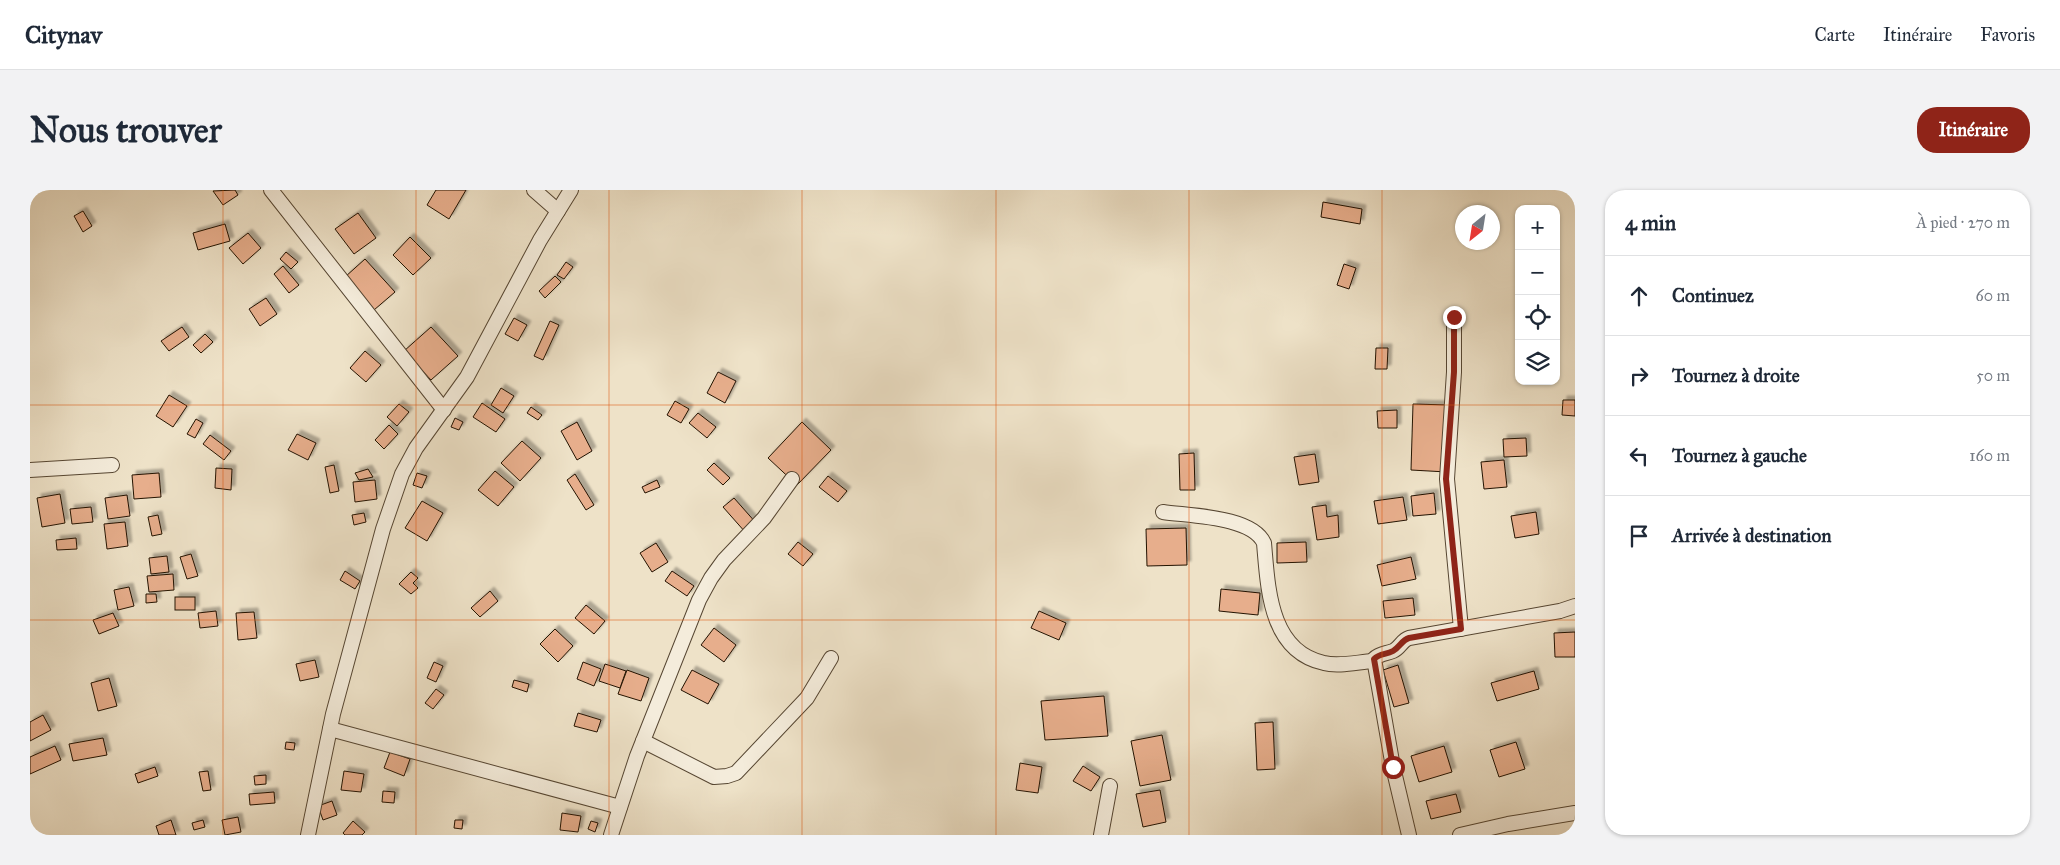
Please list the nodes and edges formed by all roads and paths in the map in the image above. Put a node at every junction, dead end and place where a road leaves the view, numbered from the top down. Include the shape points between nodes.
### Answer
1 (270, 190) edge
2 (534, 190) edge
3 (571, 190) edge
4 (558, 211) junction
5 (1454, 317) dead end
6 (444, 410) junction
7 (112, 465) dead end
8 (30, 470) edge
9 (792, 479) dead end
10 (1163, 512) dead end
11 (1575, 606) edge
12 (1461, 629) junction
13 (831, 658) dead end
14 (1373, 661) junction
15 (330, 729) junction
16 (643, 741) junction
17 (1110, 786) dead end
18 (620, 807) junction
19 (1575, 813) edge
20 (308, 835) edge
21 (610, 835) edge
22 (1101, 835) edge
23 (1409, 835) edge
24 (1460, 835) edge

1 - 6 street
2 - 4 street
3 - 4 street
4 - 6 street via 467,377
5 - 12 street via 1454,372 1446,479
6 - 15 street via 416,448 402,474 383,530
7 - 8 street
9 - 16 street via 764,518 711,578
10 - 14 street via 1228,520 1255,530 1264,543 1270,600 1285,636 1312,660 1326,664
11 - 12 street
12 - 14 street via 1405,639 1394,650 1376,656
13 - 16 street via 807,698 736,773 714,777
14 - 23 street
15 - 18 street
15 - 20 street
16 - 18 street
17 - 22 street
18 - 21 street
19 - 24 street

